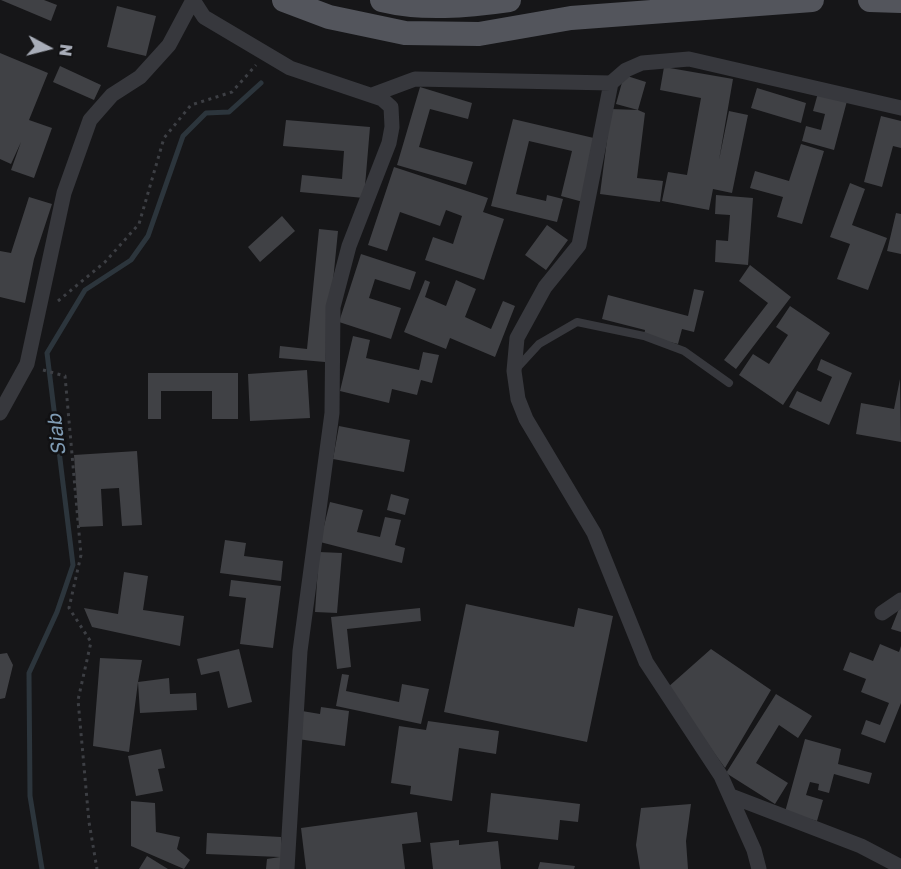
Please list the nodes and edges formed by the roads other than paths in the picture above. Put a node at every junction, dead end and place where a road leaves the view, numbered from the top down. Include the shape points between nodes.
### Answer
1 (193, 0) edge
2 (284, 0) edge
3 (382, 0) edge
4 (509, 0) edge
5 (812, 0) edge
6 (870, 0) edge
7 (901, 1) edge
8 (612, 83) junction
9 (372, 95) junction
10 (901, 108) edge
11 (514, 371) junction
12 (729, 383) dead end
13 (0, 413) edge
14 (901, 600) edge
15 (882, 613) dead end
16 (731, 796) junction
17 (901, 867) edge
18 (287, 869) edge
19 (759, 869) edge

1 - 9 street via 204,17 265,55 290,68
1 - 13 street via 169,45 140,77 112,95 90,120 64,193 27,364
2 - 5 main road via 329,17 405,33 479,34 571,18
3 - 4 main road via 402,5 472,5
6 - 7 main road
8 - 9 street via 416,79
8 - 10 street via 626,70 642,63 689,59
8 - 11 street via 579,245 545,287 517,338
9 - 18 street via 391,107 392,127 349,246 333,307 332,413 300,651
11 - 12 lane via 539,344 577,322 644,336 684,351
11 - 16 street via 526,419 594,533 646,662
14 - 15 street
16 - 17 street via 861,846
16 - 19 street

